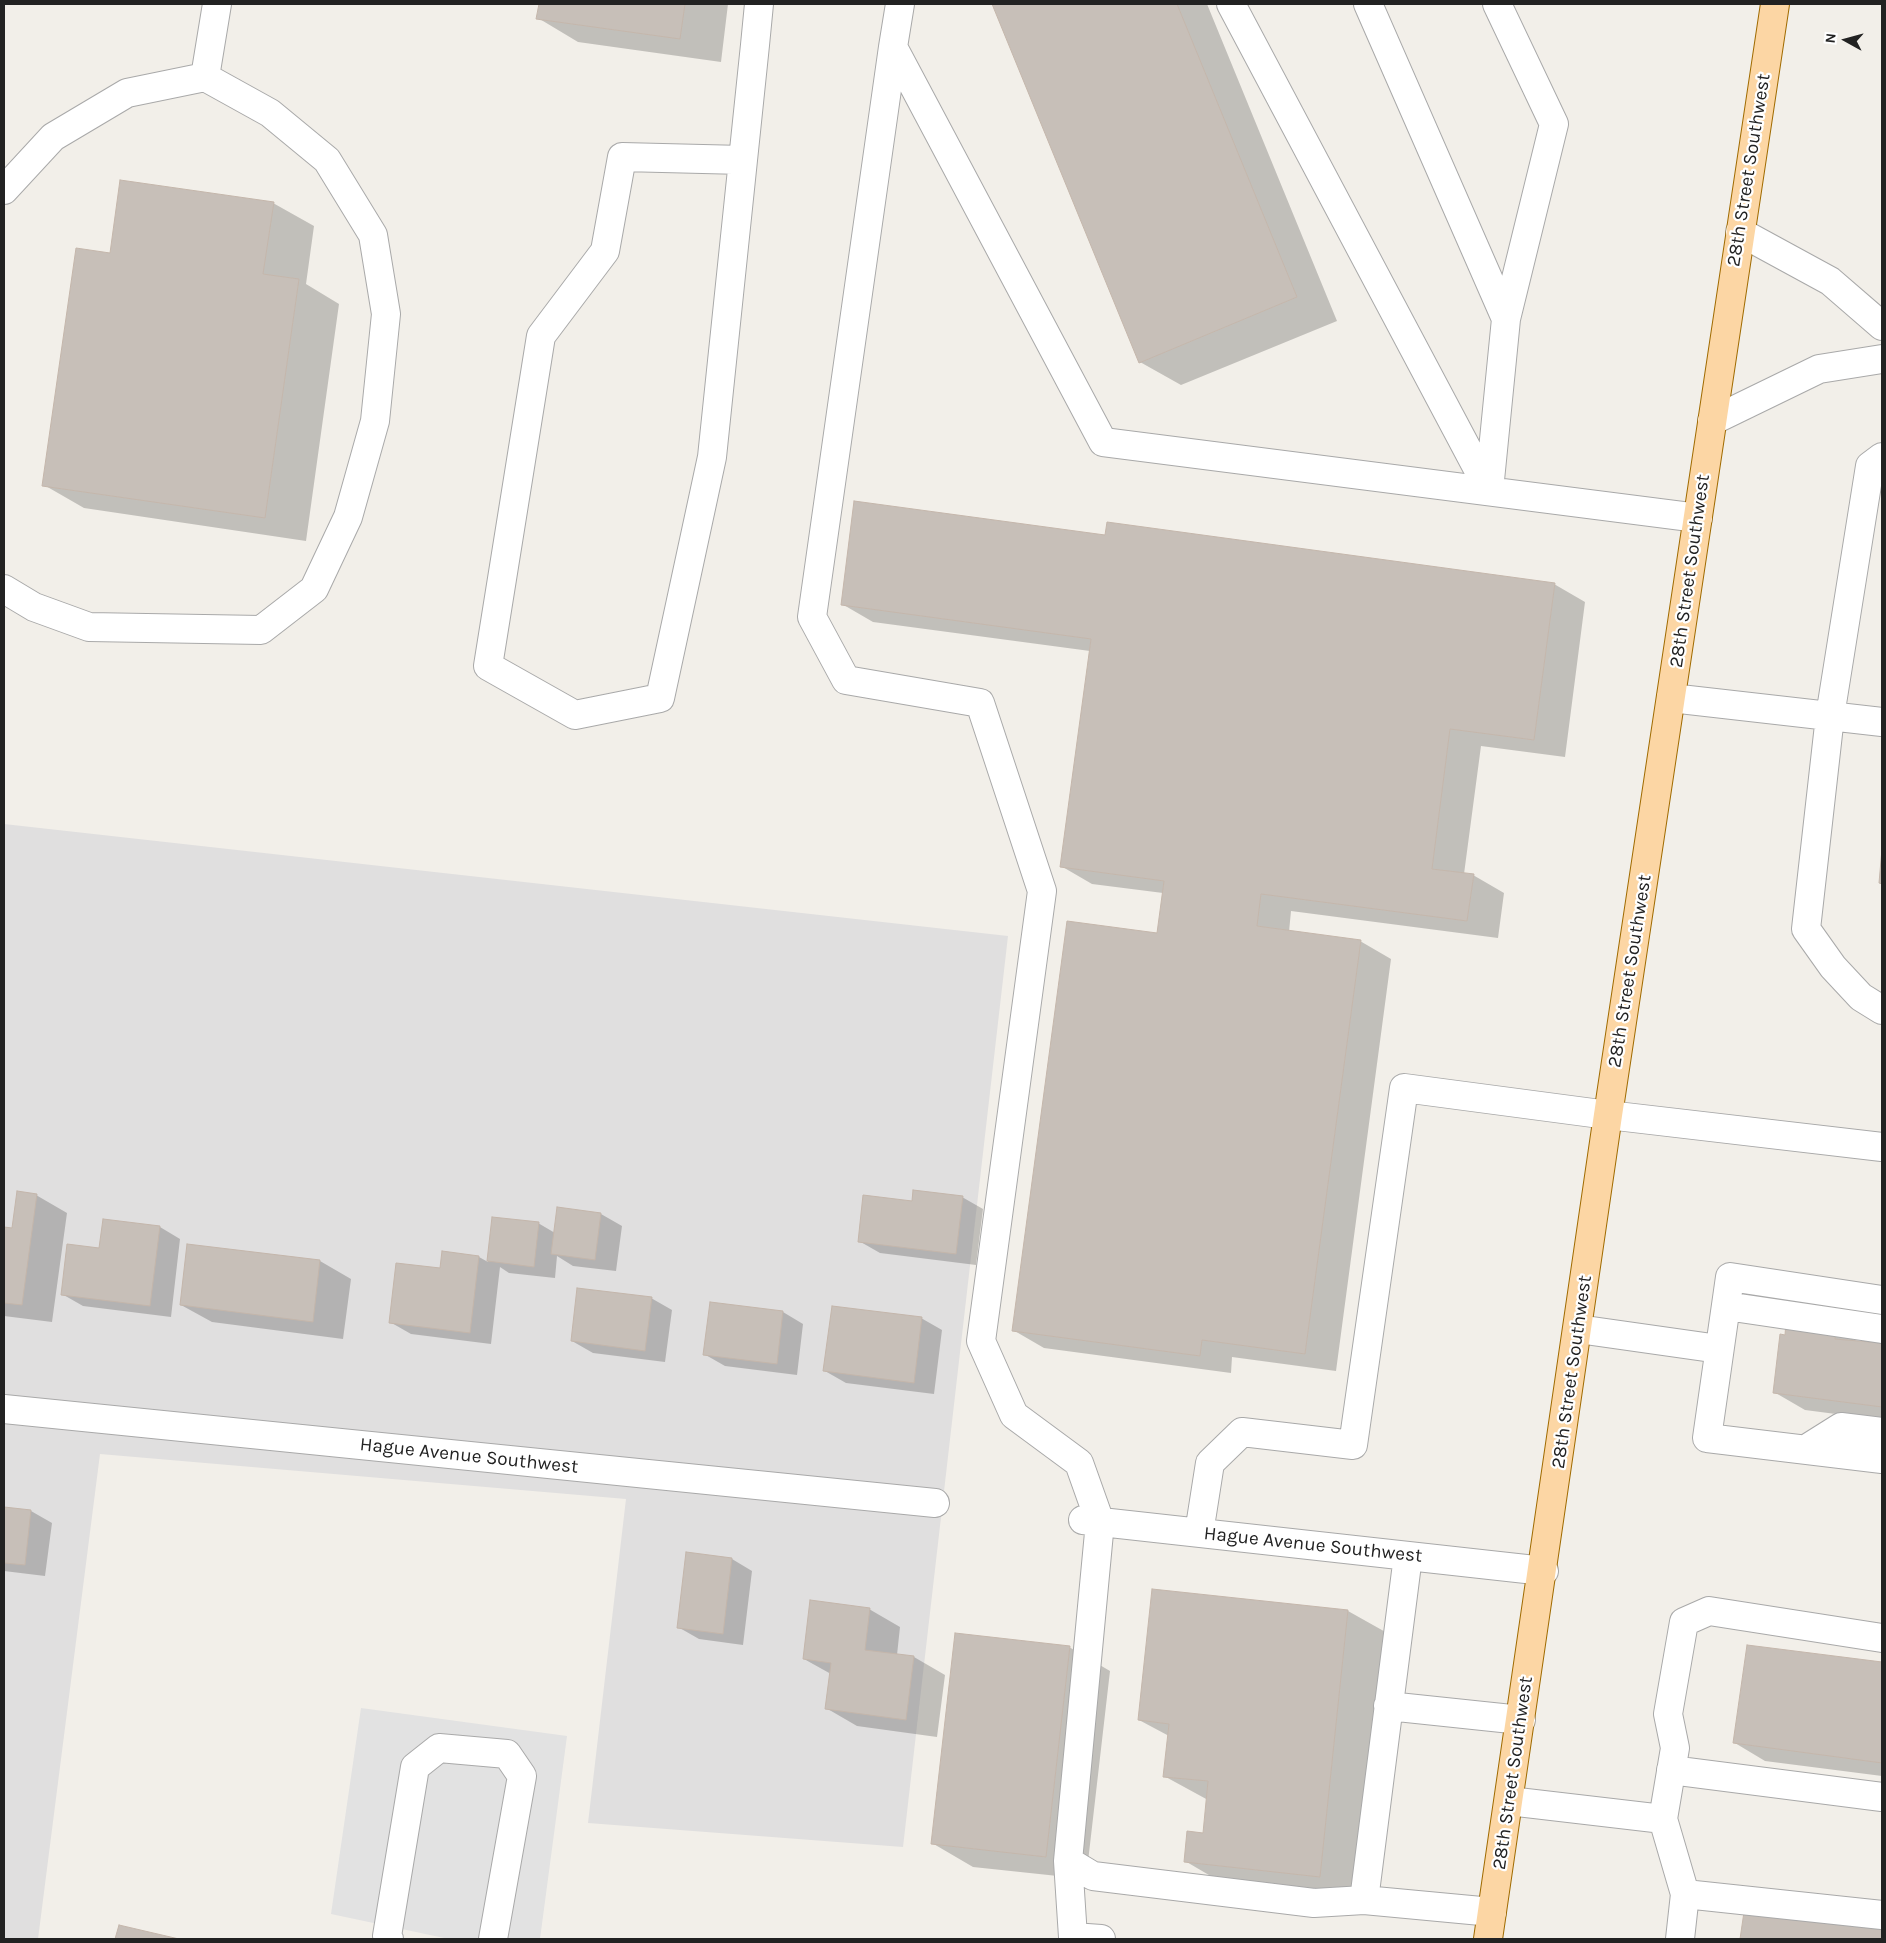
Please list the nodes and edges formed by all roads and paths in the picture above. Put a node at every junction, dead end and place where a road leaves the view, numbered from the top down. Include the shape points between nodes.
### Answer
1 (217, 4) edge
2 (759, 4) edge
3 (900, 4) edge
4 (1231, 4) edge
5 (1368, 4) edge
6 (1497, 4) edge
7 (1775, 4) edge
8 (893, 47) junction
9 (205, 77) junction
10 (743, 160) junction
11 (4, 190) edge
12 (1740, 232) junction
13 (1506, 319) junction
14 (1882, 326) edge
15 (1882, 359) edge
16 (1712, 421) junction
17 (1882, 457) edge
18 (1488, 490) junction
19 (1698, 518) junction
20 (4, 589) edge
21 (1671, 698) junction
22 (1830, 716) junction
23 (1882, 722) edge
24 (1882, 1010) edge
25 (1608, 1115) junction
26 (1882, 1147) edge
27 (1882, 1300) edge
28 (1726, 1306) junction
29 (1578, 1329) junction
30 (1882, 1329) edge
31 (1719, 1349) junction
32 (4, 1409) edge
33 (1882, 1432) edge
34 (1806, 1449) junction
35 (1882, 1459) edge
36 (935, 1504) dead end
37 (1091, 1521) junction
38 (1199, 1533) junction
39 (1408, 1556) junction
40 (1544, 1571) junction
41 (1882, 1638) edge
42 (1388, 1706) junction
43 (1521, 1720) junction
44 (1671, 1770) junction
45 (1882, 1796) edge
46 (1509, 1801) junction
47 (1663, 1818) junction
48 (1068, 1861) junction
49 (1685, 1894) junction
50 (1364, 1900) junction
51 (1492, 1912) junction
52 (1882, 1915) edge
53 (1073, 1938) edge
54 (389, 1939) edge
55 (494, 1939) edge
56 (1101, 1939) edge
57 (1488, 1939) edge
58 (1680, 1939) edge

1 - 9 street
2 - 10 street
3 - 8 street
4 - 18 street
5 - 13 street
6 - 13 street via 1554,124
7 - 12 main road, 28th Street Southwest
8 - 18 street via 1103,442
8 - 37 street via 812,617 846,680 980,703 1042,890 981,1341 1014,1415 1079,1463
9 - 11 street via 127,93 53,137
9 - 20 street via 270,113 327,160 372,235 386,314 375,421 348,517 314,589 261,630 89,627 34,607
10 - 10 street via 712,456 660,698 576,716 488,666 541,336 605,251 622,157
12 - 14 street via 1830,281
12 - 16 main road, 28th Street Southwest
13 - 18 street
15 - 16 street via 1819,369
16 - 19 main road, 28th Street Southwest
17 - 22 street via 1870,466
18 - 19 street
19 - 21 main road, 28th Street Southwest
21 - 22 street
21 - 25 main road, 28th Street Southwest
22 - 23 street
22 - 24 street via 1806,929 1832,967 1860,997
25 - 26 street
25 - 29 main road, 28th Street Southwest
25 - 38 street via 1404,1088 1353,1445 1242,1432 1210,1463
27 - 28 street via 1730,1277
28 - 30 street
28 - 31 street
29 - 31 street
29 - 40 main road, 28th Street Southwest
31 - 34 street via 1707,1438
32 - 36 street, Hague Avenue Southwest
33 - 34 street via 1841,1427
34 - 35 street
37 - 38 street, Hague Avenue Southwest
37 - 48 street
38 - 39 street, Hague Avenue Southwest
39 - 40 street, Hague Avenue Southwest
39 - 42 street
40 - 43 main road, 28th Street Southwest
41 - 44 street via 1709,1611 1684,1622 1668,1714 1676,1748
42 - 43 street
42 - 50 street
43 - 46 main road, 28th Street Southwest
44 - 45 street
44 - 47 street
46 - 47 street
46 - 51 main road, 28th Street Southwest
47 - 49 street
48 - 50 street via 1093,1876 1314,1903
48 - 53 street
49 - 52 street
49 - 58 street
50 - 51 street
51 - 57 main road, 28th Street Southwest
53 - 56 street
54 - 55 street via 415,1767 439,1748 506,1754 522,1776

